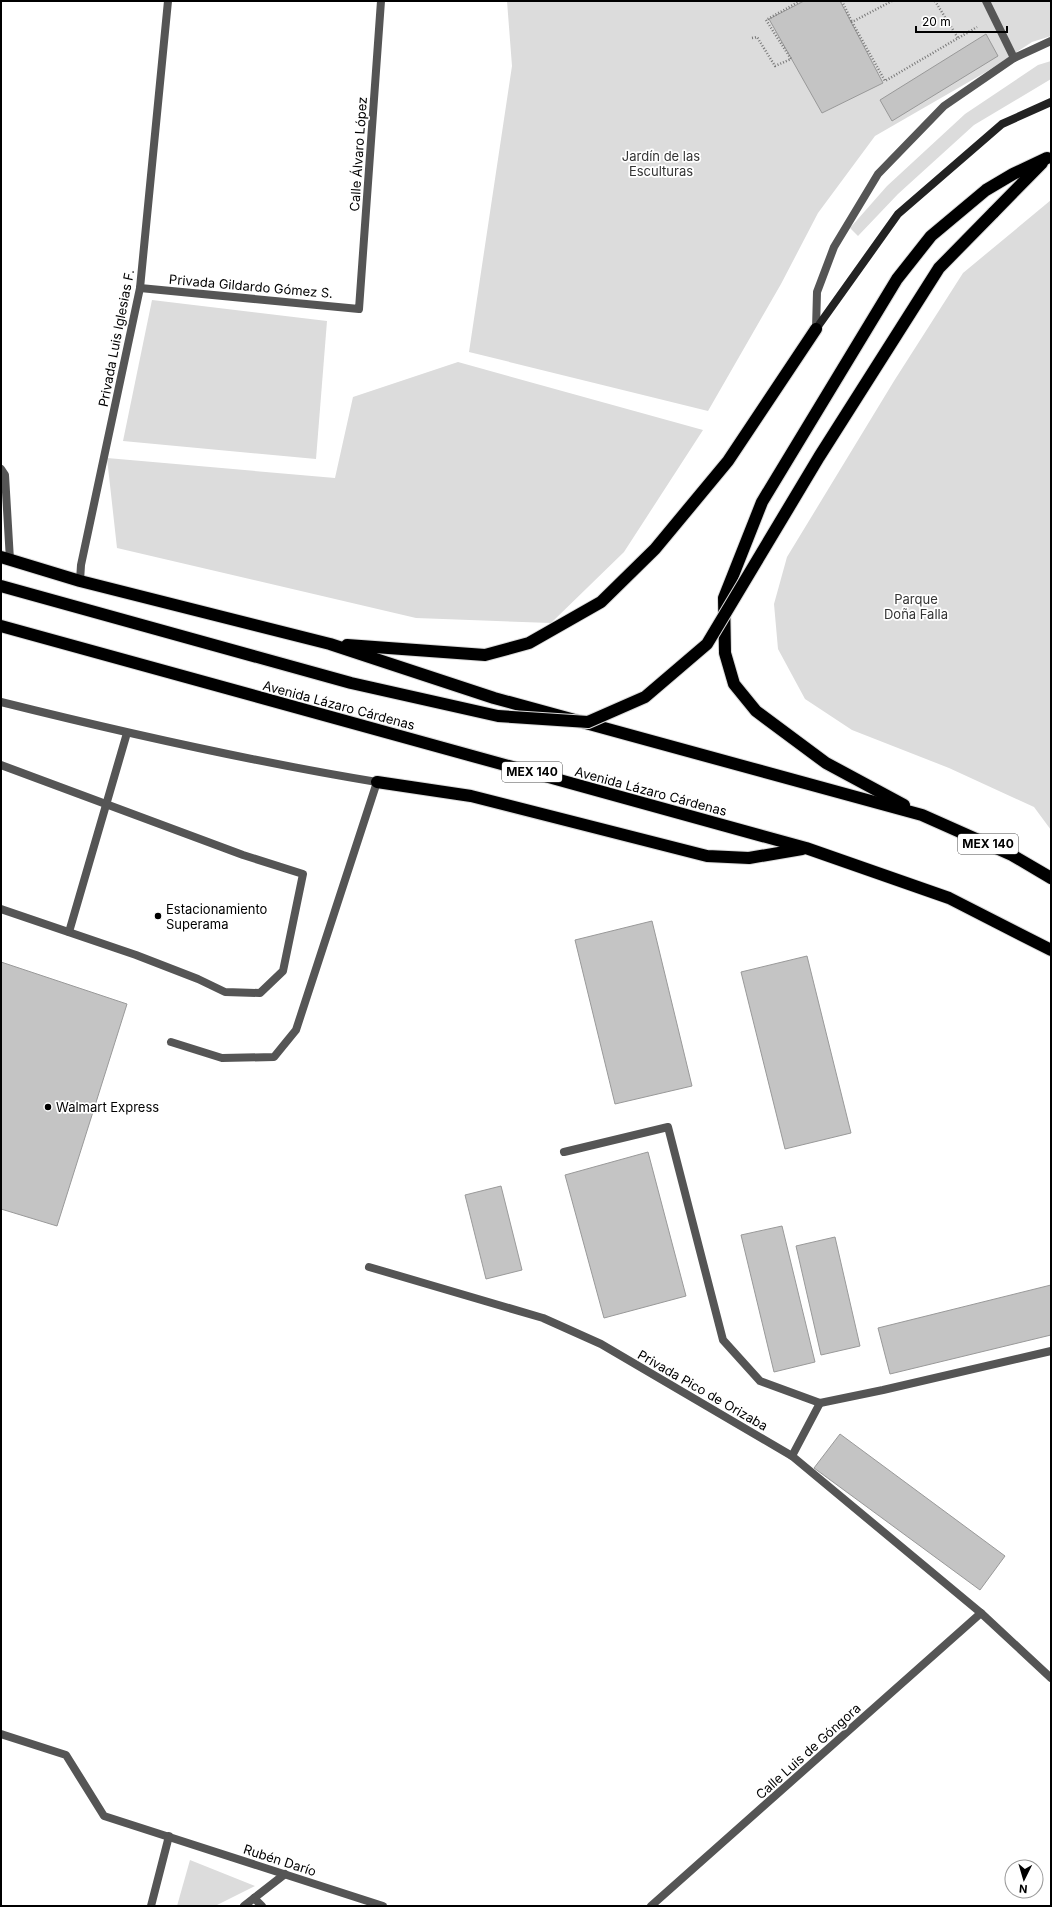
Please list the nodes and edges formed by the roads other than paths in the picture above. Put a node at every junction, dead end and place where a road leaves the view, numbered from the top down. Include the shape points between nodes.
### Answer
1 (168, 1) edge
2 (381, 1) edge
3 (986, 1) edge
4 (1051, 41) edge
5 (1014, 58) junction
6 (1051, 102) edge
7 (1049, 157) edge
8 (140, 288) junction
9 (359, 308) joint
10 (816, 329) junction
11 (1, 469) edge
12 (6, 558) edge
13 (80, 581) junction
14 (1, 586) edge
15 (1, 626) edge
16 (330, 644) junction
17 (1, 702) edge
18 (127, 734) junction
19 (1, 765) edge
20 (377, 782) junction
21 (106, 804) junction
22 (922, 815) junction
23 (806, 848) junction
24 (1051, 878) edge
25 (1, 908) edge
26 (69, 932) junction
27 (1051, 950) edge
28 (171, 1042) dead end
29 (564, 1152) dead end
30 (369, 1267) dead end
31 (1051, 1351) edge
32 (820, 1403) junction
33 (792, 1456) junction
34 (981, 1613) junction
35 (1051, 1678) edge
36 (1, 1734) edge
37 (170, 1836) junction
38 (285, 1874) junction
39 (254, 1898) junction
40 (150, 1906) edge
41 (244, 1906) edge
42 (262, 1906) edge
43 (383, 1906) edge
44 (651, 1906) edge

1 - 8 street, Privada Luis Iglesias F.
2 - 9 street, Calle Álvaro López
3 - 5 street
4 - 5 street
5 - 10 street via 944,106 878,174 834,248 817,292
6 - 10 main road via 1002,124 898,214
7 - 14 highway, bridge via 939,268 819,457 707,644 645,697 588,722 498,716 359,685
7 - 22 highway via 986,190 931,236 897,279 762,502 724,598 725,653 734,684 756,711 826,763
8 - 9 street, Privada Gildardo Gómez S.
8 - 13 street, Privada Luis Iglesias F. via 81,565
10 - 16 highway via 728,461 655,549 601,602 529,643 486,655
11 - 12 street via 5,475
12 - 13 highway, MEX 140
13 - 16 highway, MEX 140
15 - 23 highway, Avenida Lázaro Cárdenas / MEX 140
16 - 22 highway, MEX 140 via 494,698
17 - 18 street
18 - 20 street
18 - 21 street
19 - 21 street
20 - 23 highway via 471,796 707,856 749,858
20 - 28 street via 296,1030 274,1057 222,1058
21 - 26 street
21 - 26 street via 243,855 303,874 283,972 260,993 225,992 143,957
22 - 24 highway, MEX 140 via 1012,855
23 - 27 highway, Avenida Lázaro Cárdenas / MEX 140 via 949,898
25 - 26 street
29 - 32 street via 668,1128 723,1340 760,1381
30 - 33 street, Privada Pico de Orizaba via 551,1321 601,1344
31 - 32 street
32 - 33 street
33 - 34 street, Privada Pico de Orizaba
34 - 35 street, Privada Pico de Orizaba
34 - 44 street, Calle Luis de Góngora
36 - 37 street, Rubén Darío via 66,1755 104,1816
37 - 38 street, Rubén Darío
37 - 40 street
38 - 39 street
38 - 43 street, Rubén Darío
39 - 41 street
39 - 42 street

